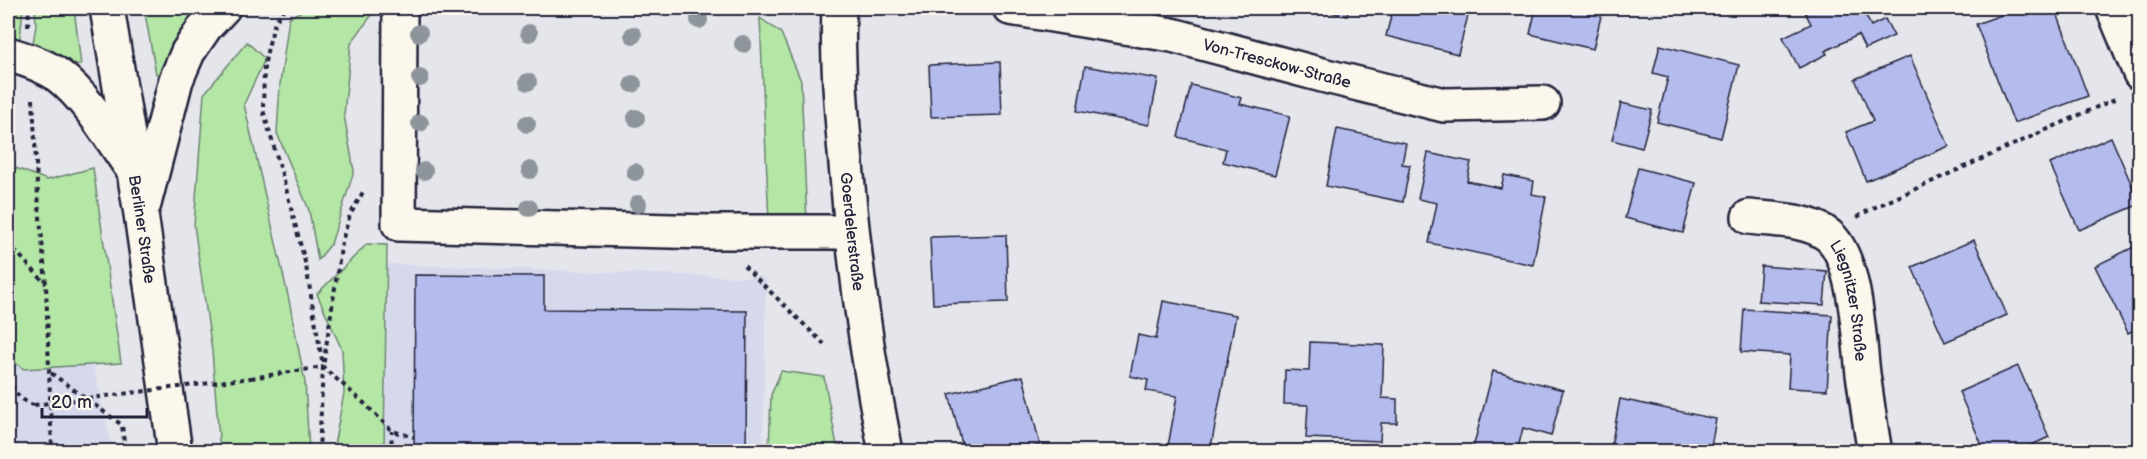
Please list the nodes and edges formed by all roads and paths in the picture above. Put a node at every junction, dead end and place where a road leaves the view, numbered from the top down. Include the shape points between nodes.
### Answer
1 (107, 8) edge
2 (223, 8) edge
3 (285, 8) edge
4 (400, 8) edge
5 (839, 8) edge
6 (1010, 8) edge
7 (2113, 8) edge
8 (8, 54) edge
9 (2139, 73) edge
10 (32, 90) dead end
11 (2118, 97) dead end
12 (1543, 103) dead end
13 (134, 171) junction
14 (399, 188) junction
15 (141, 214) junction
16 (1749, 217) dead end
17 (710, 232) junction
18 (851, 232) junction
19 (1828, 235) junction
20 (8, 243) edge
21 (46, 285) junction
22 (824, 344) dead end
23 (323, 367) junction
24 (51, 372) junction
25 (8, 377) edge
26 (392, 431) junction
27 (414, 436) dead end
28 (52, 452) edge
29 (125, 452) edge
30 (175, 452) edge
31 (320, 452) edge
32 (391, 452) edge
33 (886, 452) edge
34 (1875, 452) edge

1 - 13 main road, Berliner Straße
2 - 15 main road via 188,52 176,80
3 - 23 path via 275,22 268,47 263,110 306,266
4 - 14 main road
5 - 18 main road, Goerdelerstraße via 840,88
6 - 12 main road, Von-Tresckow-Straße via 1172,35 1444,105
7 - 9 main road
8 - 13 main road via 59,75 90,108
10 - 21 path
11 - 19 path via 1870,209
13 - 15 main road, Berliner Straße
14 - 17 main road via 399,224
14 - 23 path via 370,186 350,215 342,241
15 - 30 main road, Berliner Straße
16 - 19 main road, Liegnitzer Straße via 1797,223
17 - 18 main road
17 - 22 path
18 - 33 main road, Goerdelerstraße via 865,342
19 - 34 main road, Liegnitzer Straße via 1843,256 1853,288
20 - 21 path
21 - 24 path
23 - 25 path, bridge via 34,405 16,393
23 - 26 path
23 - 31 path
24 - 28 path
24 - 29 path via 122,425
26 - 27 path
26 - 32 path

